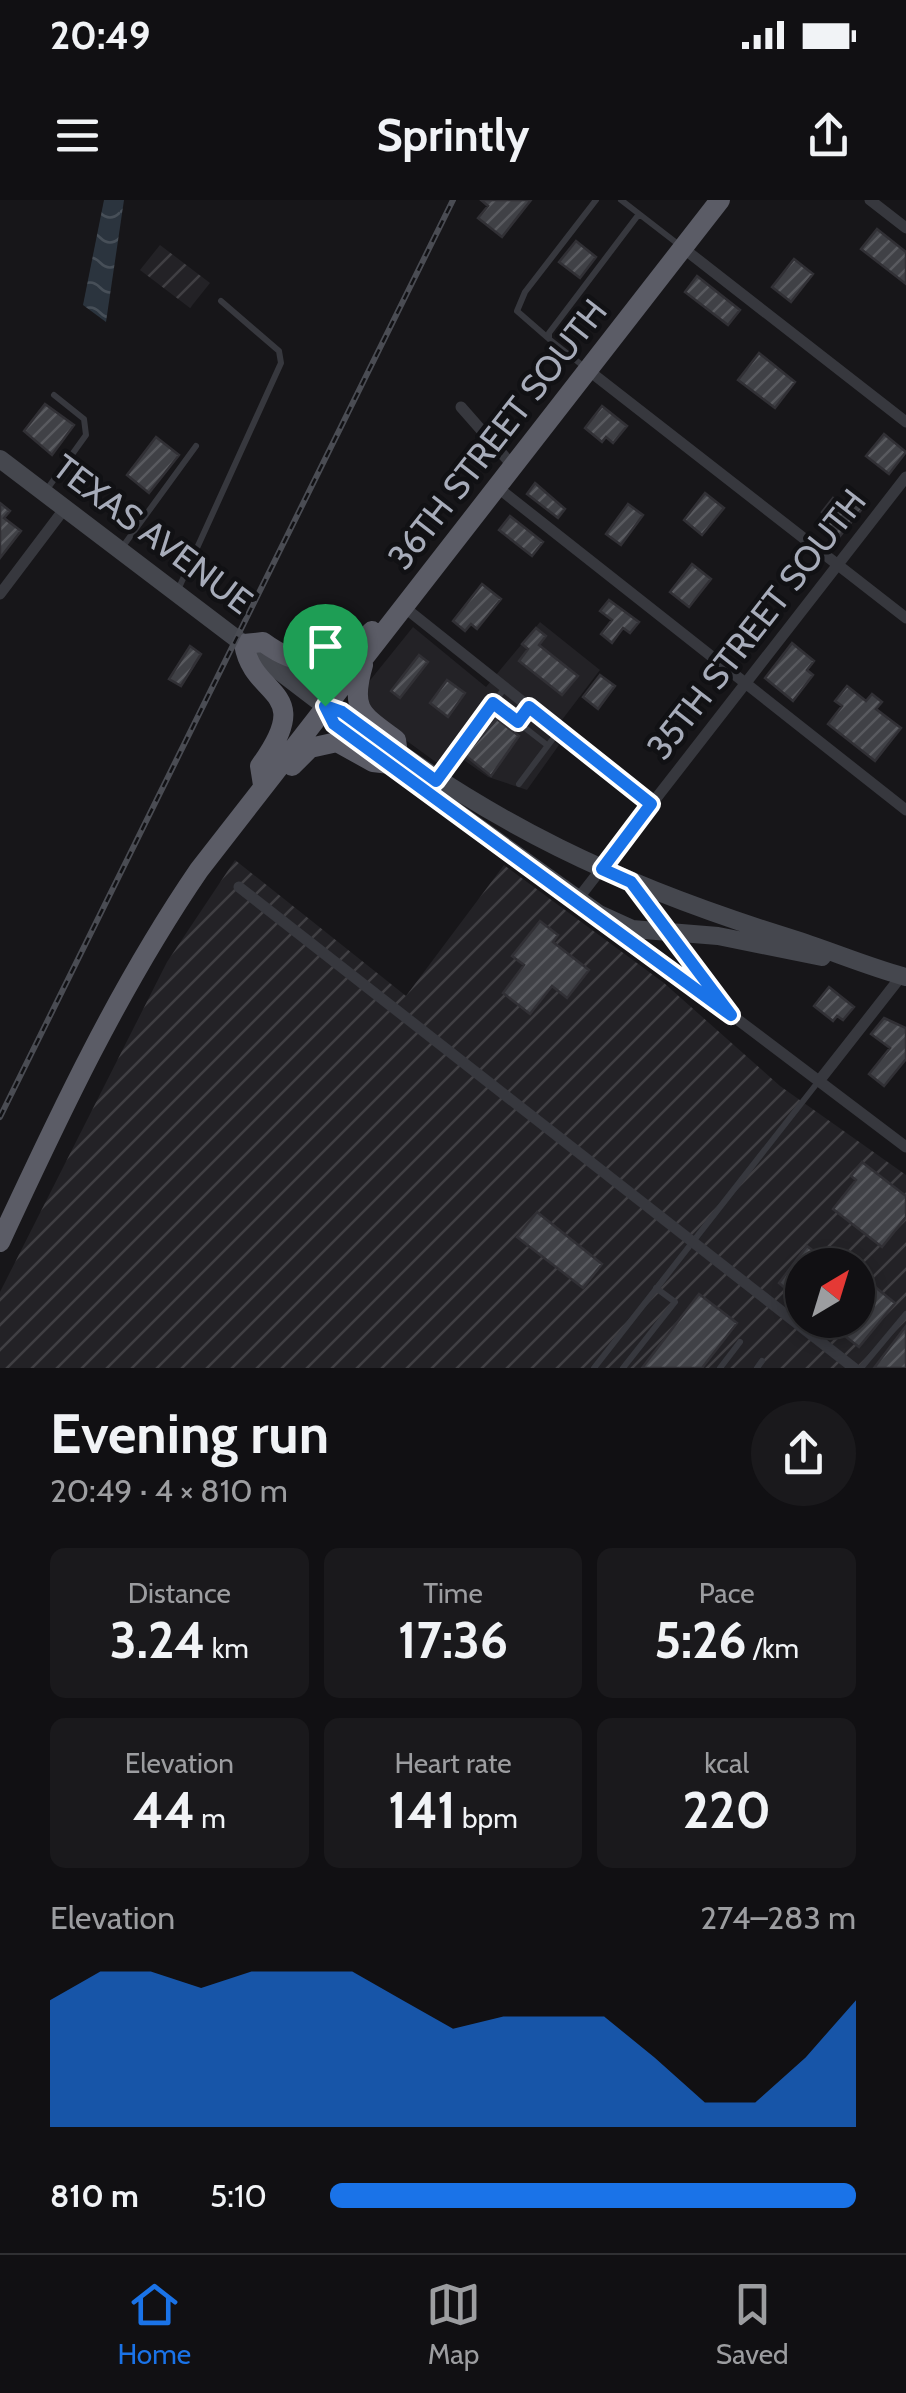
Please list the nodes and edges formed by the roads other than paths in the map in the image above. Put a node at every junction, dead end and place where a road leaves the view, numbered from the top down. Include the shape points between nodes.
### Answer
1 (596, 200) edge
2 (621, 200) edge
3 (720, 200) edge
4 (870, 200) edge
5 (639, 214) junction
6 (906, 228) edge
7 (683, 248) junction
8 (221, 301) dead end
9 (549, 339) junction
10 (588, 370) junction
11 (54, 395) dead end
12 (461, 407) dead end
13 (906, 422) edge
14 (196, 446) dead end
15 (0, 459) edge
16 (513, 466) junction
17 (906, 477) edge
18 (497, 487) junction
19 (44, 493) junction
20 (64, 508) junction
21 (120, 550) junction
22 (837, 565) junction
23 (426, 579) junction
24 (0, 594) edge
25 (177, 594) junction
26 (404, 608) junction
27 (906, 618) edge
28 (244, 644) junction
29 (366, 654) junction
30 (745, 682) junction
31 (504, 688) junction
32 (493, 703) junction
33 (325, 706) junction
34 (529, 707) junction
35 (518, 722) junction
36 (559, 730) junction
37 (548, 745) junction
38 (394, 759) junction
39 (436, 781) junction
40 (519, 784) dead end
41 (263, 785) junction
42 (651, 804) junction
43 (906, 810) edge
44 (201, 868) junction
45 (602, 869) junction
46 (631, 882) junction
47 (239, 887) dead end
48 (577, 900) junction
49 (599, 914) junction
50 (668, 933) junction
51 (858, 962) junction
52 (904, 974) edge
53 (731, 1015) junction
54 (819, 1081) junction
55 (906, 1147) edge
56 (0, 1242) edge
57 (693, 1242) junction
58 (656, 1288) junction
59 (906, 1314) edge
60 (740, 1342) dead end
61 (596, 1367) edge
62 (623, 1368) edge
63 (720, 1368) edge
64 (857, 1368) edge

1 - 9 lane via 517,311
2 - 5 lane
3 - 7 highway, 36TH STREET SOUTH
4 - 6 street
5 - 7 lane
5 - 9 lane
7 - 10 highway, 36TH STREET SOUTH
7 - 13 street
8 - 25 lane via 279,350 281,363
9 - 10 lane
10 - 16 highway, 36TH STREET SOUTH
10 - 22 street
11 - 19 lane via 84,419 86,435
12 - 16 street
14 - 21 lane
15 - 19 main road, TEXAS AVENUE
16 - 18 highway, 36TH STREET SOUTH
17 - 22 street, 35TH STREET SOUTH
18 - 23 highway, 36TH STREET SOUTH
18 - 30 street
19 - 20 main road, TEXAS AVENUE
20 - 21 main road, TEXAS AVENUE
20 - 24 street
21 - 25 main road, TEXAS AVENUE
22 - 27 street
22 - 30 street, 35TH STREET SOUTH
23 - 26 highway, 36TH STREET SOUTH
23 - 28 highway via 404,590 362,643 320,665 263,642
25 - 28 main road, TEXAS AVENUE
26 - 29 highway, 36TH STREET SOUTH
26 - 31 street
28 - 33 main road, TEXAS AVENUE
28 - 41 highway via 246,662 270,685 283,713 277,742 260,766
29 - 33 highway, 36TH STREET SOUTH
29 - 38 highway via 355,697 359,710 396,740
30 - 42 street, 35TH STREET SOUTH
30 - 43 street
31 - 32 lane
31 - 34 street
32 - 35 lane
32 - 39 lane
33 - 38 main road, TEXAS AVENUE via 334,724
33 - 41 highway, 36TH STREET SOUTH
34 - 35 lane
34 - 36 street
35 - 37 lane
36 - 37 lane
36 - 42 street
37 - 40 lane
38 - 39 main road
38 - 44 highway via 373,762 337,742 310,748 236,840
38 - 48 main road
39 - 45 main road
41 - 44 highway, 36TH STREET SOUTH
42 - 45 street, 35TH STREET SOUTH
44 - 56 highway via 68,1093
45 - 46 main road
45 - 48 street, 35TH STREET SOUTH
46 - 50 main road
46 - 51 main road
47 - 57 street
48 - 49 main road
49 - 50 main road via 632,929
49 - 53 street
50 - 51 main road
50 - 53 street
51 - 52 main road
52 - 54 street
53 - 54 street
54 - 55 street
54 - 57 lane
57 - 58 lane
57 - 64 street
58 - 61 lane
58 - 62 lane via 674,1302
59 - 64 lane
60 - 63 lane

